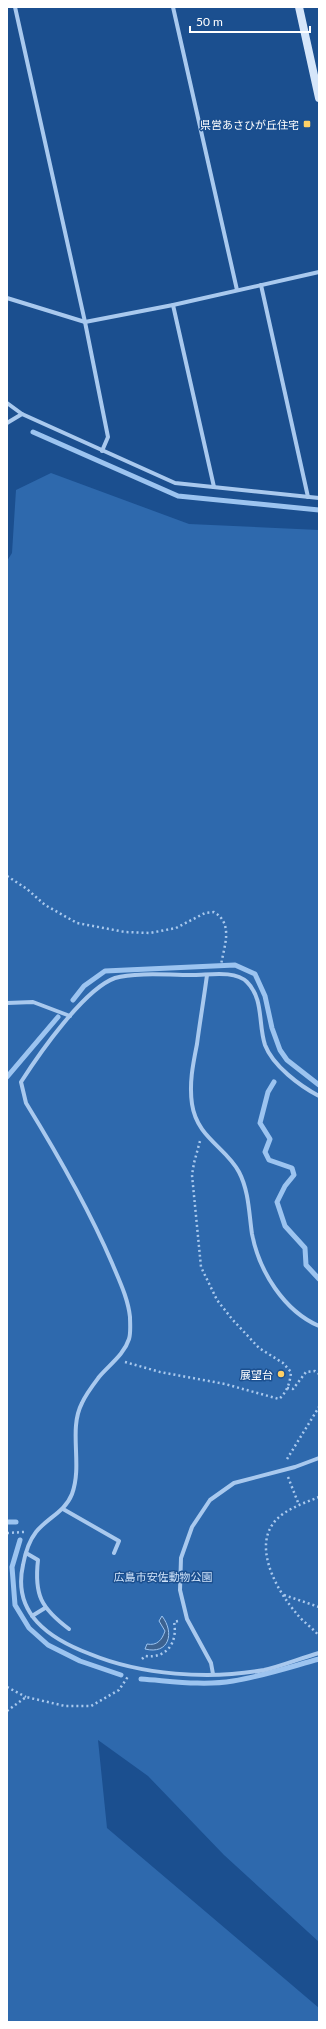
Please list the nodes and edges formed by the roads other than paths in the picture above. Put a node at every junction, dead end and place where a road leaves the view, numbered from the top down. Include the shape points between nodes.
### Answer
1 (15, 7) edge
2 (173, 7) edge
3 (299, 7) edge
4 (319, 98) edge
5 (319, 272) edge
6 (261, 285) junction
7 (237, 290) junction
8 (7, 298) edge
9 (172, 305) junction
10 (85, 322) junction
11 (7, 403) edge
12 (22, 414) junction
13 (7, 423) edge
14 (102, 451) junction
15 (214, 487) junction
16 (308, 497) junction
17 (319, 498) edge
18 (207, 975) junction
19 (7, 1003) edge
20 (70, 1016) junction
21 (319, 1096) edge
22 (319, 1326) edge
23 (319, 1458) edge
24 (63, 1509) junction
25 (114, 1552) dead end
26 (26, 1553) junction
27 (45, 1608) junction
28 (32, 1616) junction
29 (69, 1629) dead end
30 (319, 1653) edge
31 (213, 1674) junction

1 - 10 street
2 - 7 street
3 - 4 street
5 - 6 street
6 - 7 street
6 - 16 street
7 - 9 street
8 - 10 street
9 - 10 street
9 - 15 street
10 - 14 street via 108,437
11 - 12 street
12 - 13 street
12 - 14 street
14 - 15 street via 175,483
15 - 16 street
16 - 17 street
18 - 20 street via 143,975 116,978 100,985
18 - 21 street via 229,975 246,981 256,995 265,1045 283,1070 304,1088
18 - 22 street via 190,1086 192,1106 203,1133 238,1171 245,1186 253,1236 262,1266 282,1298
19 - 20 street via 33,1002
20 - 24 street via 41,1050 21,1082 26,1103 94,1222 126,1296 130,1317 129,1339 118,1358 99,1378 81,1404 74,1425 77,1446 76,1472 72,1494
23 - 31 street via 234,1483 210,1500 192,1527 181,1558 180,1590 187,1619 211,1663
24 - 25 street via 119,1541
24 - 26 street via 36,1532
26 - 27 street via 38,1560 37,1589
26 - 28 street via 21,1573 24,1599
27 - 28 street
27 - 29 street
28 - 31 street via 46,1633 103,1660 180,1674
30 - 31 street via 266,1669 229,1675

